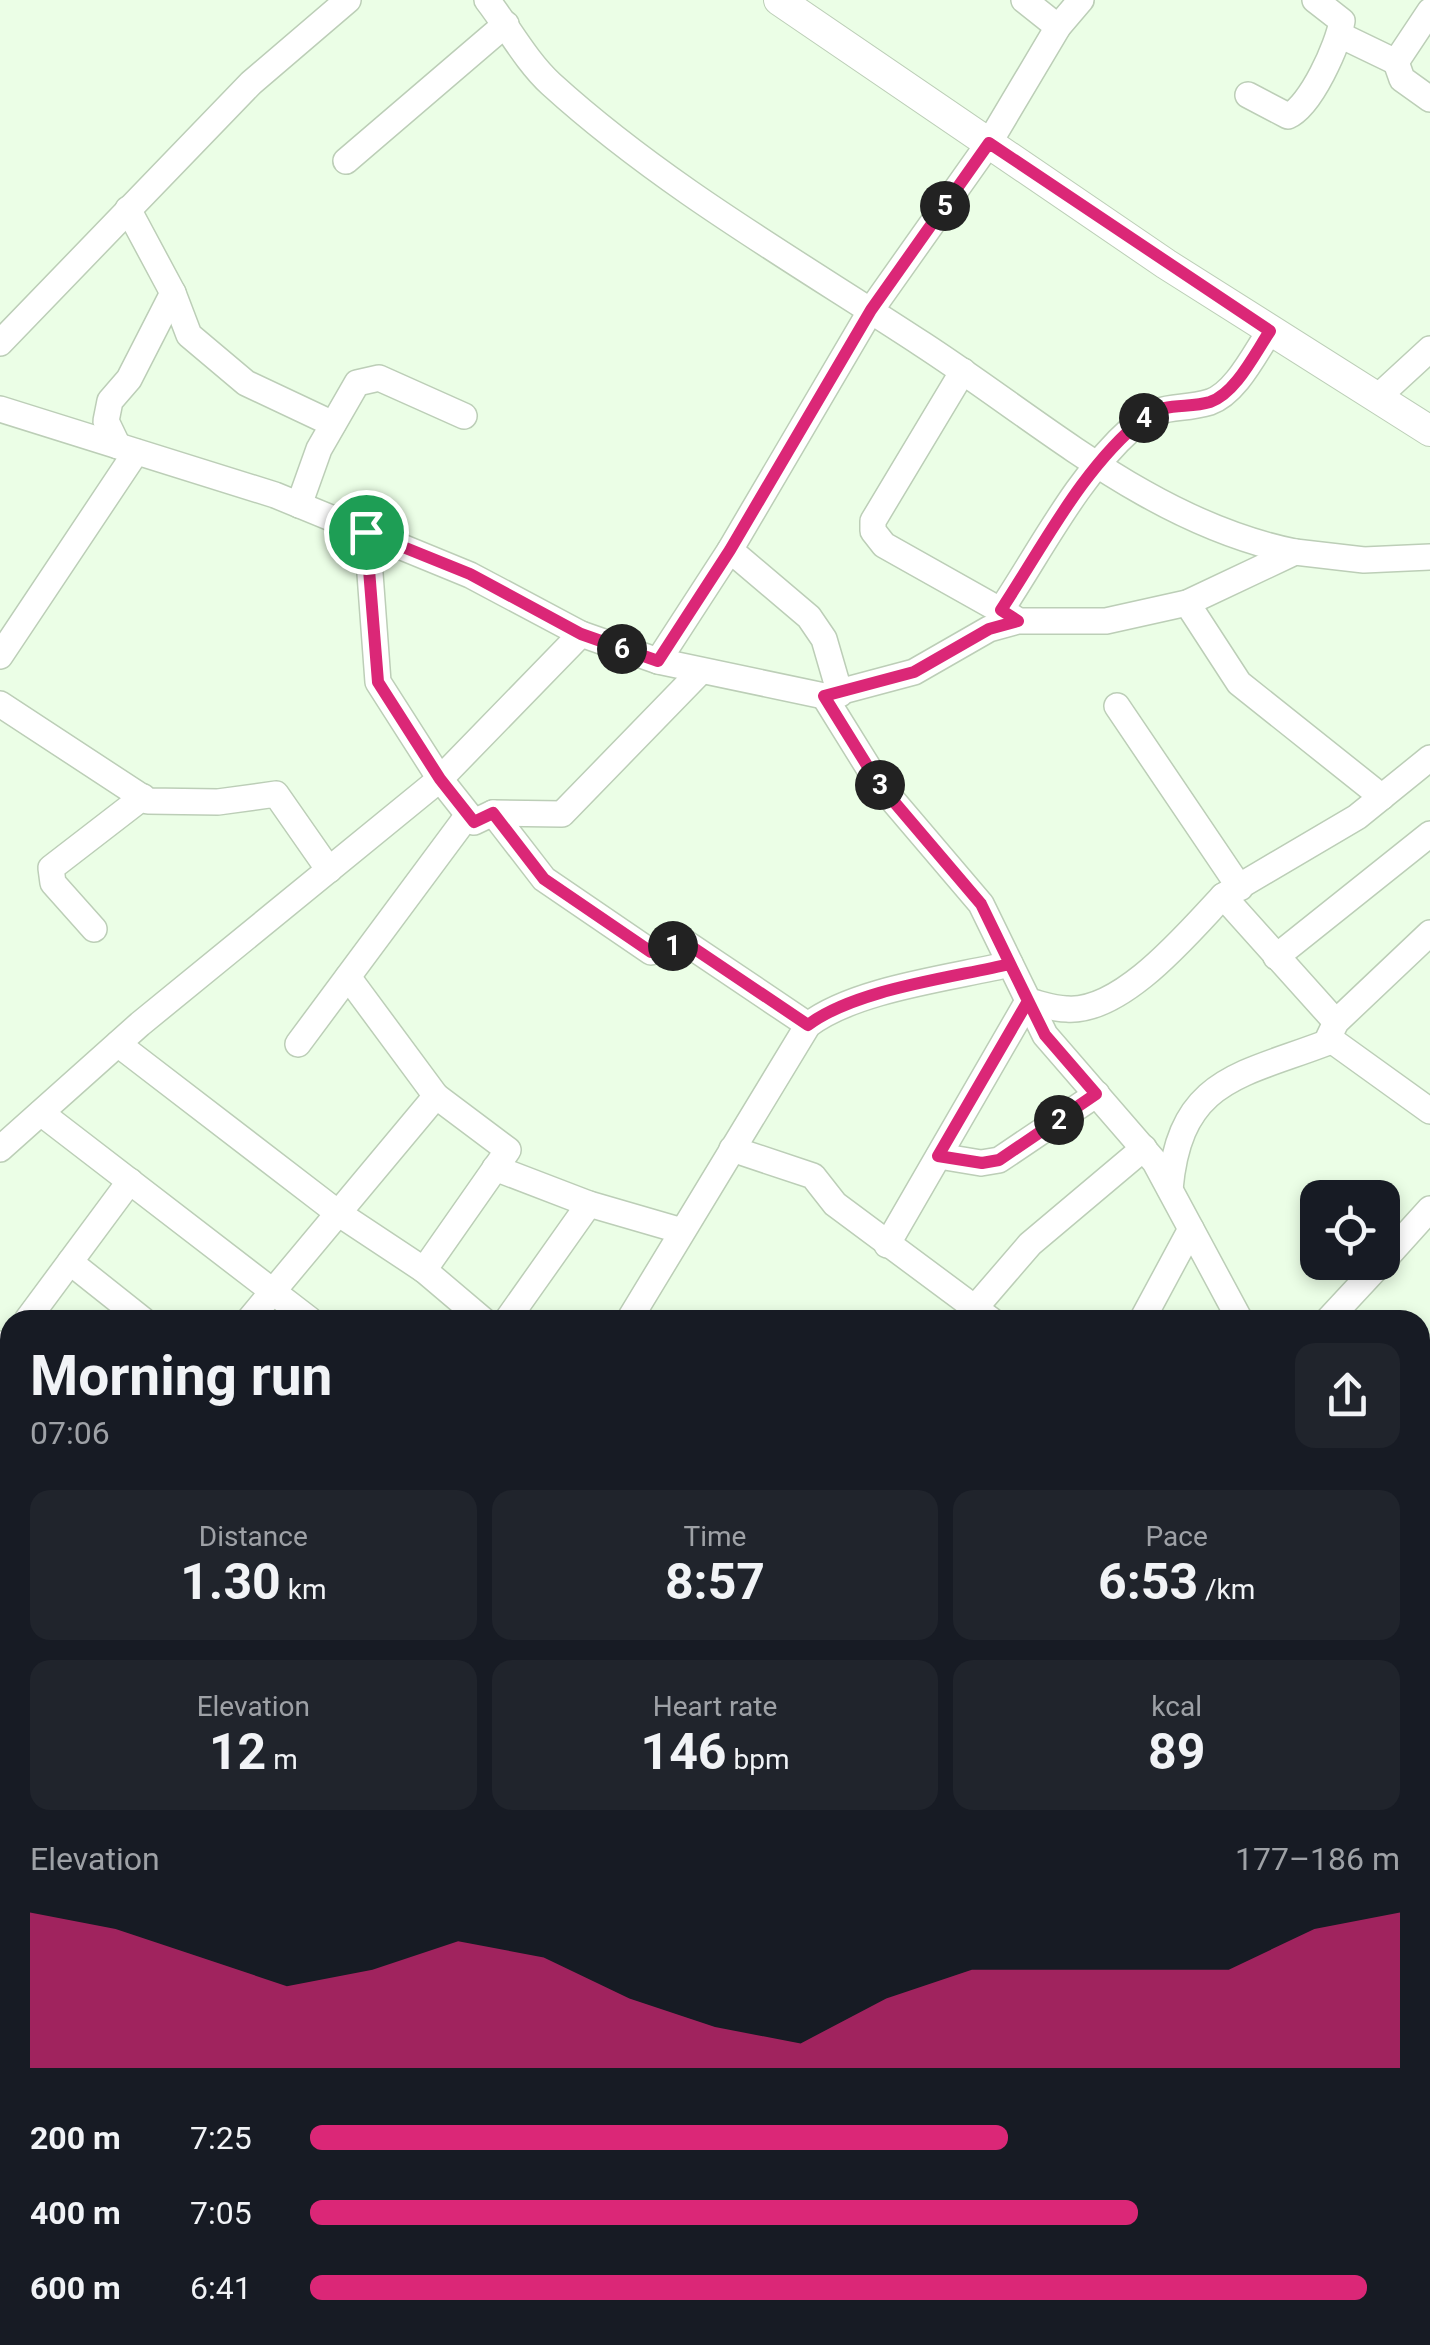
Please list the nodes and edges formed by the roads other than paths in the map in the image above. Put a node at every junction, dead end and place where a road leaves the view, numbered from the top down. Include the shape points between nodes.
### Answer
1 (348, 0) edge
2 (487, 0) edge
3 (780, 0) edge
4 (1024, 0) edge
5 (1081, 0) edge
6 (1315, 0) edge
7 (1430, 10) edge
8 (506, 24) junction
9 (1058, 27) junction
10 (1340, 35) junction
11 (1396, 62) junction
12 (1248, 95) dead end
13 (1430, 99) edge
14 (989, 143) junction
15 (346, 161) dead end
16 (128, 208) junction
17 (173, 292) junction
18 (871, 310) junction
19 (1270, 331) junction
20 (0, 344) edge
21 (1430, 349) edge
22 (963, 371) junction
23 (1380, 395) junction
24 (464, 416) dead end
25 (2, 418) edge
26 (333, 424) junction
27 (1430, 431) edge
28 (127, 449) junction
29 (1096, 466) junction
30 (299, 505) junction
31 (366, 532) junction
32 (730, 550) junction
33 (1295, 552) junction
34 (1430, 556) edge
35 (1188, 603) junction
36 (1010, 616) junction
37 (581, 634) junction
38 (0, 656) edge
39 (658, 661) junction
40 (700, 672) junction
41 (832, 695) junction
42 (0, 704) edge
43 (1117, 706) dead end
44 (1430, 758) edge
45 (440, 779) junction
46 (142, 797) junction
47 (1382, 797) junction
48 (481, 814) junction
49 (1430, 834) edge
50 (329, 870) junction
51 (1231, 892) junction
52 (94, 929) dead end
53 (1430, 932) edge
54 (1276, 957) junction
55 (1010, 964) junction
56 (348, 977) junction
57 (1028, 1001) junction
58 (808, 1025) junction
59 (1333, 1031) junction
60 (118, 1044) junction
61 (298, 1044) dead end
62 (1096, 1094) junction
63 (436, 1096) junction
64 (1430, 1111) edge
65 (41, 1113) junction
66 (1144, 1148) junction
67 (732, 1149) junction
68 (0, 1150) edge
69 (938, 1156) junction
70 (495, 1168) junction
71 (130, 1181) junction
72 (1170, 1189) junction
73 (589, 1204) junction
74 (1430, 1209) edge
75 (338, 1213) junction
76 (1191, 1229) junction
77 (682, 1231) junction
78 (1400, 1242) edge
79 (887, 1245) junction
80 (70, 1262) junction
81 (424, 1270) junction
82 (1365, 1280) edge
83 (273, 1290) junction
84 (35, 1310) edge
85 (130, 1310) edge
86 (258, 1310) edge
87 (298, 1310) edge
88 (471, 1310) edge
89 (514, 1310) edge
90 (640, 1310) edge
91 (976, 1310) edge
92 (985, 1310) edge
93 (1147, 1310) edge
94 (1235, 1310) edge
95 (1337, 1310) edge

1 - 16 street via 251,82
2 - 8 street
3 - 14 main road
4 - 9 street
5 - 9 street
6 - 10 street via 1342,21
7 - 11 street
8 - 15 street
8 - 18 street via 547,81 606,130
9 - 14 street
10 - 11 street
10 - 12 street via 1294,114
11 - 13 street via 1402,79
14 - 18 street
14 - 19 main road
16 - 17 street
16 - 20 street
17 - 26 street via 190,336 246,384
17 - 28 street via 110,401 106,421
18 - 22 street
18 - 32 street
19 - 23 main road
19 - 29 street via 1222,394 1149,414
21 - 23 street
22 - 29 street
22 - 36 street via 873,531 884,545
23 - 27 main road
24 - 26 street via 379,378 357,383
25 - 28 street
26 - 30 street
28 - 30 street
28 - 38 street
29 - 33 street via 1229,535
29 - 36 street
30 - 31 street
31 - 37 street via 470,574
31 - 45 street via 378,682
32 - 39 street
32 - 41 street via 809,617 824,639
33 - 34 street via 1364,560
33 - 35 street
35 - 36 street via 1106,620
35 - 47 street via 1239,683
36 - 41 street via 914,672
37 - 39 street
37 - 45 street
39 - 40 street
40 - 41 street
40 - 48 street via 562,814
41 - 55 street via 878,783 981,904
42 - 46 street
43 - 51 street
44 - 47 street
45 - 48 street
45 - 50 street
46 - 50 street via 218,802 276,794
46 - 52 street via 50,868 53,883
47 - 51 street
48 - 56 street
48 - 58 street via 544,879 651,952 686,943
49 - 54 street
50 - 60 street
51 - 54 street
51 - 57 street via 1134,982 1103,1002 1070,1010
53 - 59 street
54 - 59 street
55 - 57 street
55 - 58 street via 896,990 824,1013
56 - 61 street
56 - 63 street
57 - 62 street via 1045,1035
57 - 69 street
58 - 67 street
59 - 64 street
59 - 72 street via 1250,1066 1208,1093 1173,1155
60 - 65 street
60 - 75 street
62 - 66 street
62 - 69 street via 999,1160
63 - 70 street via 508,1150
63 - 75 street
65 - 68 street
65 - 71 street
66 - 72 street
66 - 92 street via 1030,1244
67 - 77 street
67 - 79 street via 813,1176 835,1204
69 - 79 street
70 - 73 street
70 - 81 street
71 - 80 street
71 - 83 street
72 - 76 street
73 - 77 street
73 - 89 street
74 - 78 street
75 - 81 street
75 - 83 street
76 - 93 street
76 - 94 street
77 - 90 street
79 - 91 street
80 - 84 street
80 - 85 street
81 - 88 street
82 - 95 street
83 - 86 street
83 - 87 street

